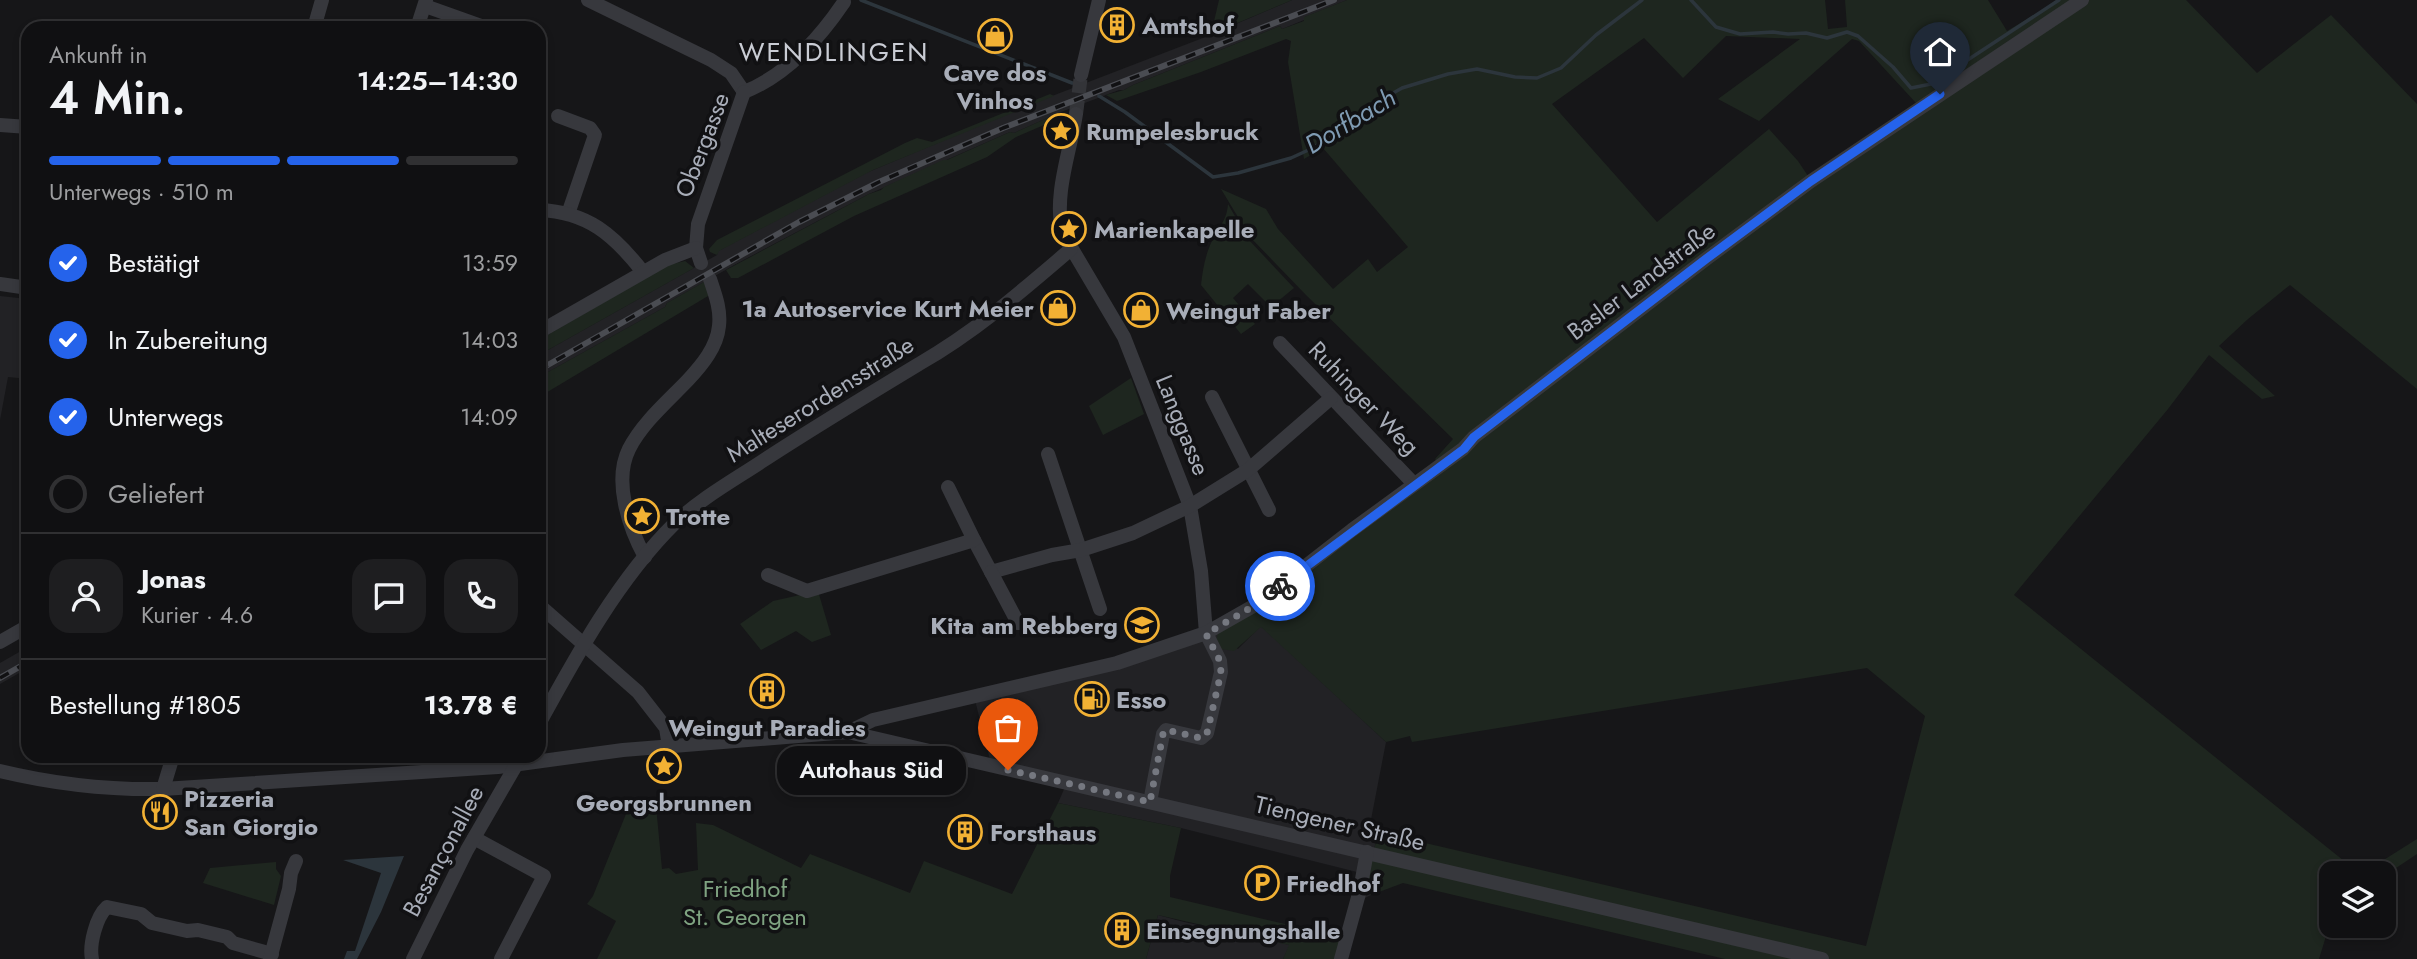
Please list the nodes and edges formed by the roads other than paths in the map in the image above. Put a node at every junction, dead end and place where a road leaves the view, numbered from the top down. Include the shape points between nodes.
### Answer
1 (322, 0) edge
2 (588, 0) edge
3 (1099, 0) edge
4 (2082, 0) edge
5 (844, 2) dead end
6 (425, 3) edge
7 (316, 21) edge
8 (419, 21) edge
9 (470, 21) edge
10 (1081, 75) tunnel mouth
11 (744, 92) junction
12 (1076, 114) tunnel mouth
13 (558, 116) dead end
14 (0, 125) edge
15 (21, 126) edge
16 (546, 211) edge
17 (568, 214) junction
18 (696, 248) junction
19 (1071, 249) junction
20 (701, 264) dead end
21 (643, 272) junction
22 (710, 279) dead end
23 (0, 284) edge
24 (21, 287) edge
25 (546, 328) edge
26 (1280, 343) dead end
27 (1212, 397) dead end
28 (1331, 398) junction
29 (1048, 454) dead end
30 (1248, 470) junction
31 (1414, 484) junction
32 (948, 486) dead end
33 (1190, 506) junction
34 (1269, 510) dead end
35 (974, 540) junction
36 (1081, 550) junction
37 (645, 557) junction
38 (991, 572) junction
39 (768, 575) dead end
40 (1100, 609) dead end
41 (546, 611) edge
42 (1018, 623) dead end
43 (21, 630) edge
44 (1206, 634) junction
45 (0, 642) edge
46 (584, 643) junction
47 (546, 711) edge
48 (848, 732) junction
49 (669, 747) junction
50 (546, 758) edge
51 (171, 763) edge
52 (494, 763) edge
53 (518, 763) edge
54 (0, 771) edge
55 (163, 789) junction
56 (1150, 802) junction
57 (474, 838) junction
58 (1367, 852) junction
59 (296, 861) dead end
60 (271, 956) edge
61 (92, 959) edge
62 (413, 959) edge
63 (501, 959) edge
64 (1341, 959) edge
65 (1822, 959) edge

1 - 7 street
2 - 11 street via 711,60 731,73
3 - 10 street
4 - 31 street, Basler Landstraße via 1811,181
5 - 11 street, Obergasse via 808,48
6 - 8 street
6 - 9 street
11 - 18 street, Obergasse via 702,210
12 - 19 street via 1059,198 1060,225
13 - 17 street via 590,128 595,135
14 - 15 street
16 - 17 street
17 - 21 street via 600,227
18 - 20 street, Obergasse
18 - 21 street
19 - 33 street, Langgasse via 1124,337
19 - 37 street, Malteserordensstraße via 960,339 695,506
21 - 25 street
22 - 37 street via 719,309 712,348 698,370 640,433 624,465 623,486 631,522
23 - 24 street
26 - 28 street, Ruhinger Weg
27 - 30 street
28 - 30 street
28 - 31 street, Ruhinger Weg
29 - 36 street
30 - 33 street
30 - 34 street
31 - 44 street, Basler Landstraße via 1257,604
32 - 35 street
33 - 36 street via 1133,533
33 - 44 street, Langgasse
35 - 38 street
35 - 39 street via 807,591
36 - 38 street
36 - 40 street
37 - 46 street, Malteserordensstraße
38 - 42 street
41 - 46 street
43 - 45 street
44 - 48 street, Basler Landstraße via 1116,663 873,720
44 - 56 street, Langgasse via 1221,673 1207,733 1201,738 1166,730
46 - 47 street, Malteserordensstraße
46 - 49 street via 649,704 666,728
48 - 49 street, Basler Landstraße
48 - 56 street, Tiengener Straße
49 - 50 street, Basler Landstraße
51 - 55 street
52 - 55 street, Basler Landstraße
53 - 57 street, Besançonallee
54 - 55 street, Basler Landstraße via 85,787
56 - 58 street, Tiengener Straße
57 - 62 street, Besançonallee
57 - 63 street via 544,876
58 - 64 street
58 - 65 street, Tiengener Straße
59 - 60 street
60 - 61 street via 227,937 152,923 141,914 107,907 101,912 90,950

